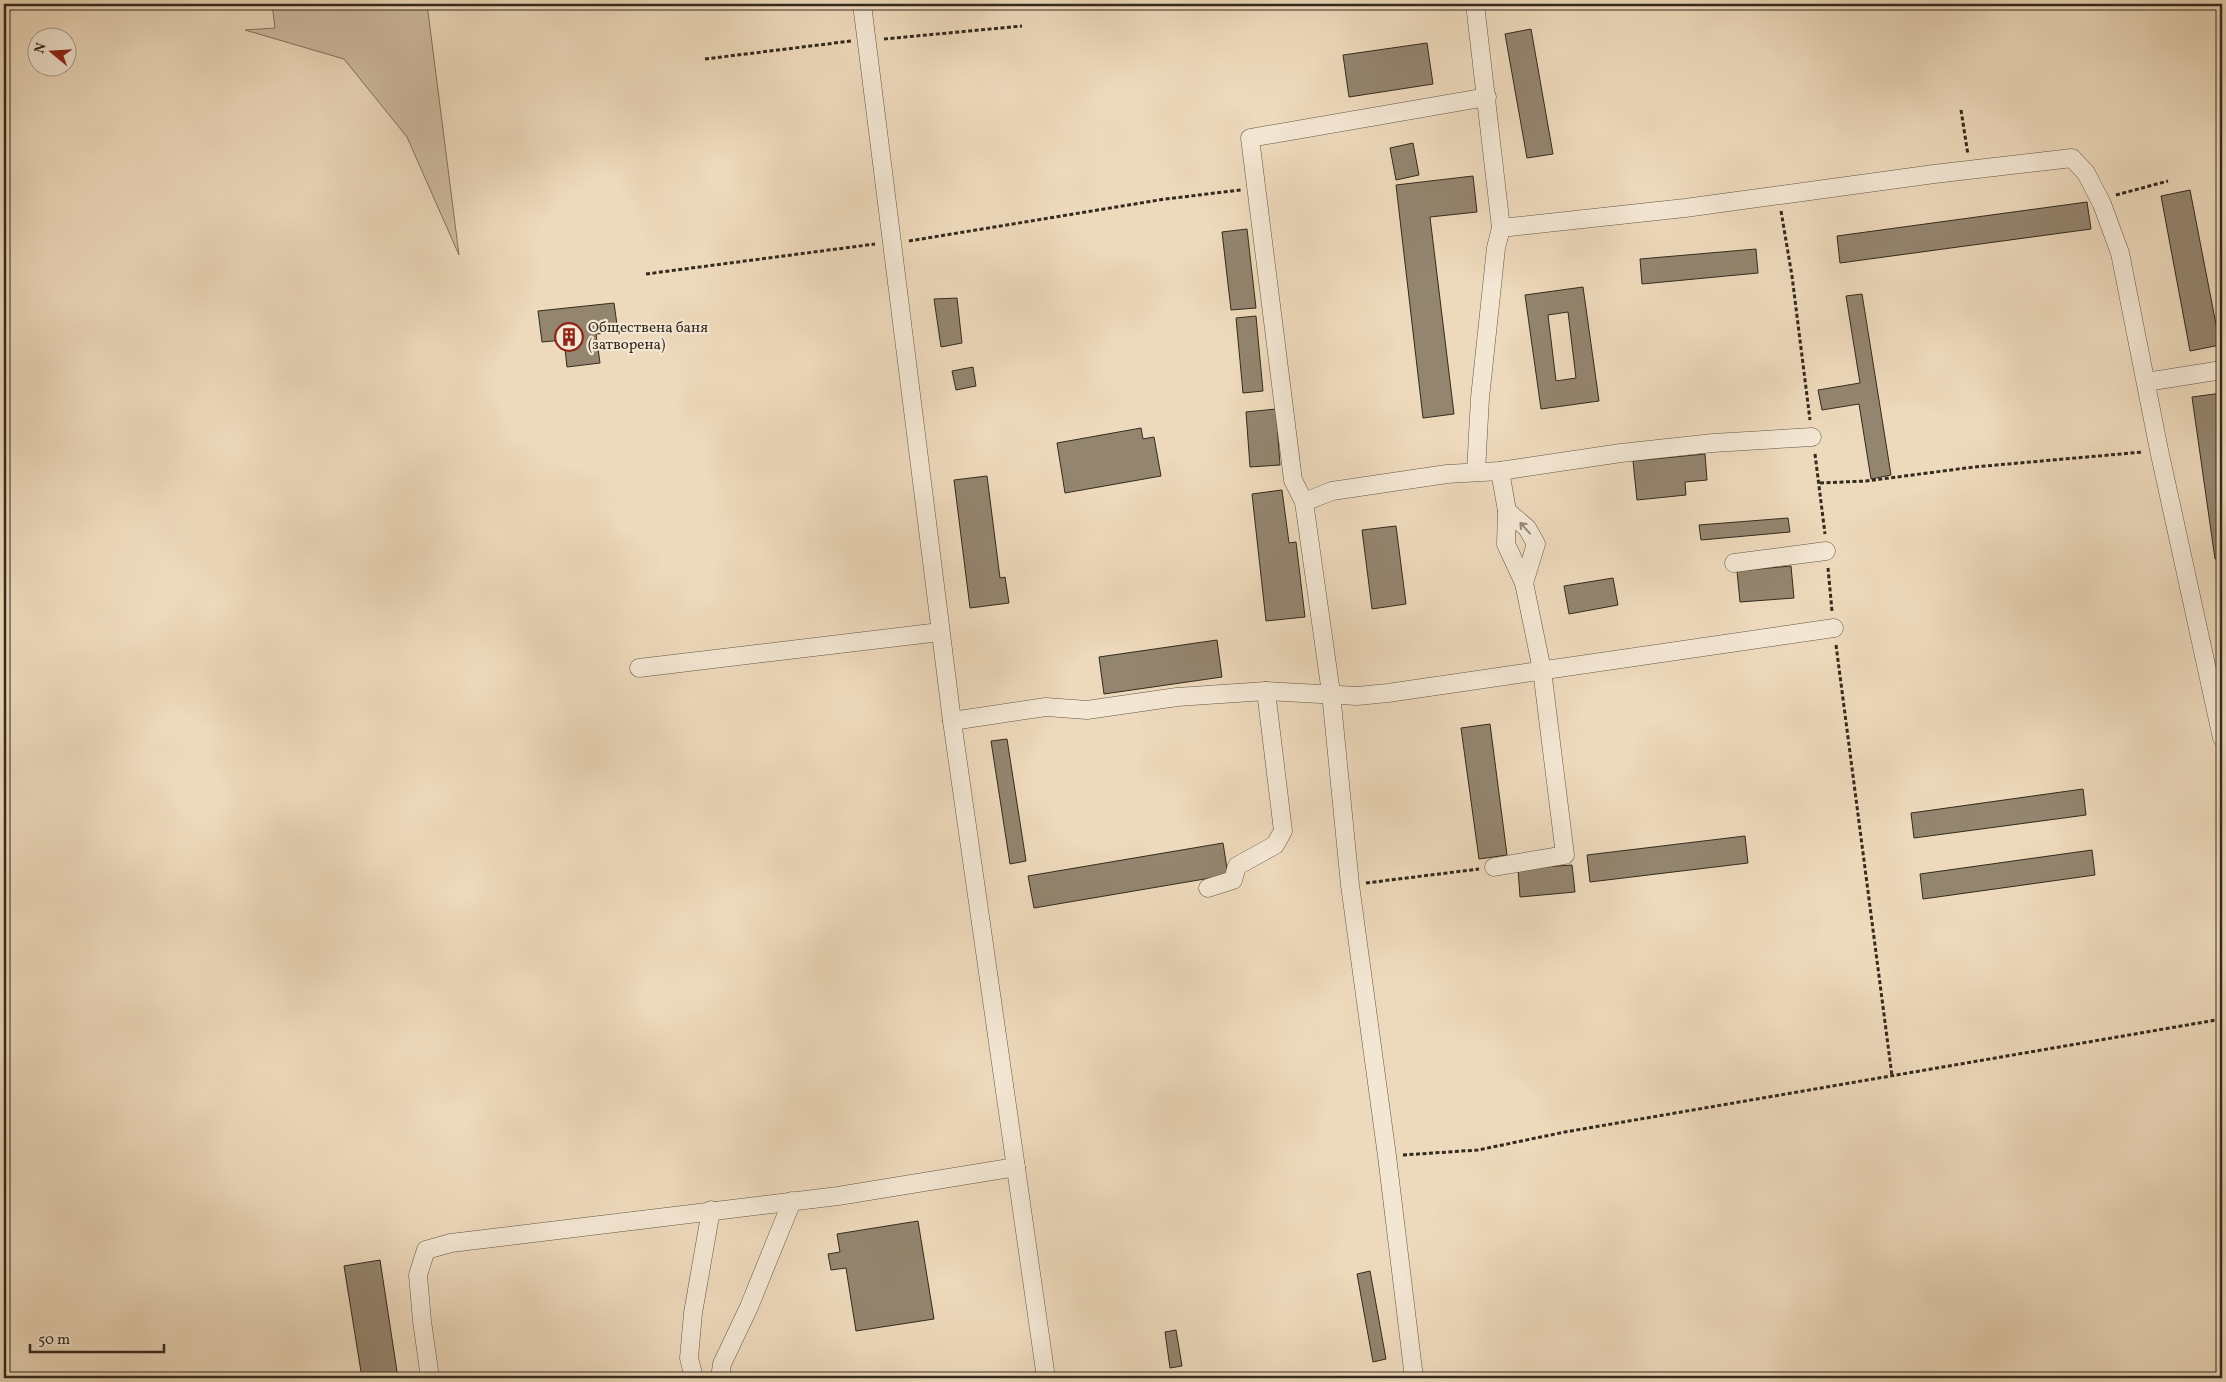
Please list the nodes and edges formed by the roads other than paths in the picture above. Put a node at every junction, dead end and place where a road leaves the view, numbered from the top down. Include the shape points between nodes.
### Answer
1 (862, 4) edge
2 (1474, 4) edge
3 (1487, 97) junction
4 (1501, 228) junction
5 (2222, 370) edge
6 (2146, 382) junction
7 (1812, 437) dead end
8 (1476, 472) junction
9 (1500, 472) junction
10 (1304, 502) junction
11 (1507, 512) junction
12 (1826, 551) dead end
13 (1734, 563) dead end
14 (1524, 583) junction
15 (1834, 628) dead end
16 (940, 632) junction
17 (639, 668) dead end
18 (1542, 670) junction
19 (1266, 691) junction
20 (1331, 693) junction
21 (952, 721) junction
22 (2222, 738) edge
23 (1494, 867) road end
24 (1208, 888) dead end
25 (1016, 1167) junction
26 (792, 1201) junction
27 (711, 1210) junction
28 (430, 1378) edge
29 (694, 1378) edge
30 (720, 1378) edge
31 (1046, 1378) edge
32 (1414, 1378) edge

1 - 16 street
2 - 3 street
3 - 4 street
3 - 10 street via 1250,138 1293,480
4 - 6 street via 1686,208 2072,158 2086,173 2100,200 2120,254
4 - 8 street via 1481,388
5 - 6 street
6 - 22 street
7 - 9 street via 1621,453
8 - 9 street
8 - 10 street via 1332,491
9 - 11 street
10 - 20 street
11 - 14 street via 1506,544
14 -> 11 street via 1536,544 1527,528
12 - 13 street
14 - 18 street
15 - 18 street
16 - 17 street
16 - 21 street
18 - 20 street via 1388,693 1357,696
18 - 23 street via 1565,856
19 - 20 street
19 - 21 street via 1177,697 1087,710 1046,707
19 - 24 street via 1283,832 1275,845 1237,866 1233,880
20 - 32 street via 1350,885 1388,1156
21 - 25 street
25 - 26 street
25 - 31 street
26 - 27 street
26 - 30 street via 749,1308 722,1364
27 - 28 street via 451,1243 426,1250 418,1275
27 - 29 street via 693,1313 689,1358

